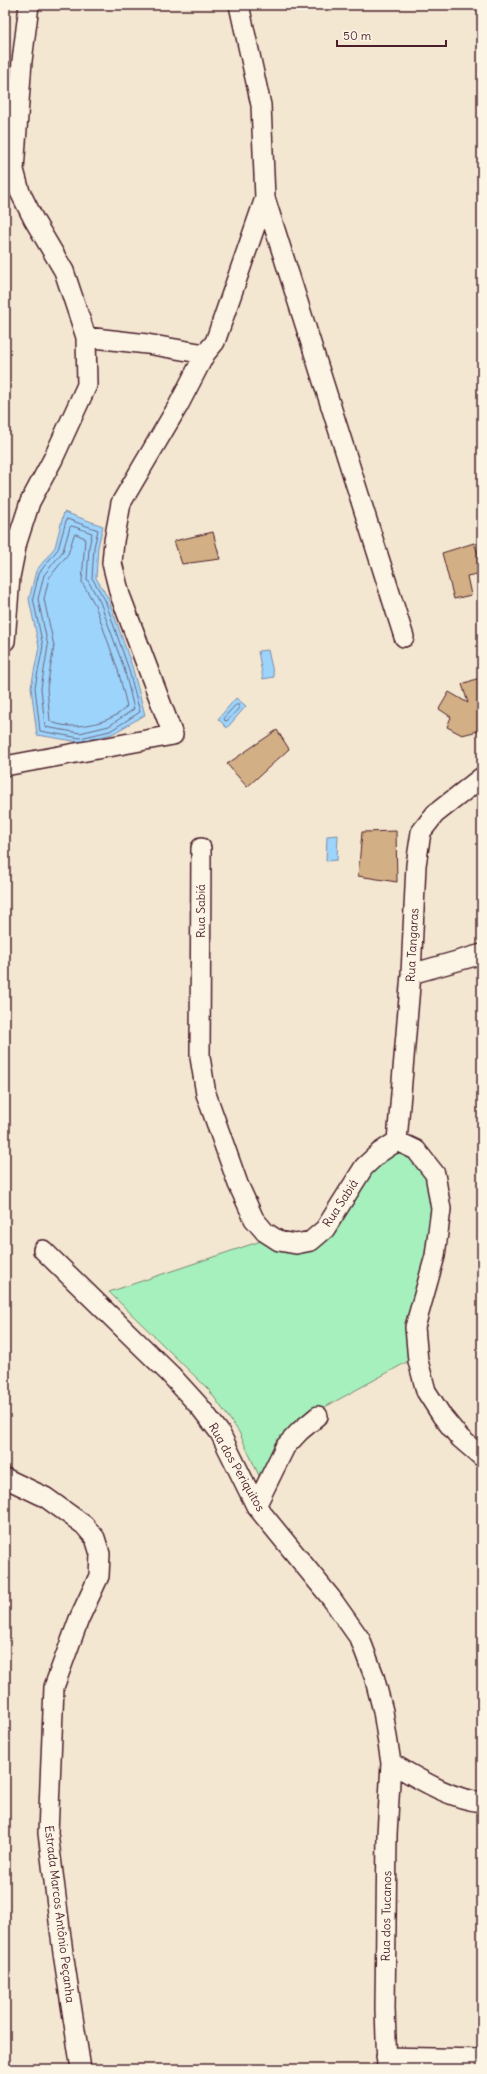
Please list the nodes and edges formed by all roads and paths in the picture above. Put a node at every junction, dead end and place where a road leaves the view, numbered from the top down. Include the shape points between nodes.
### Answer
1 (29, 5) edge
2 (239, 5) edge
3 (265, 198) junction
4 (86, 336) junction
5 (205, 354) junction
6 (404, 637) dead end
7 (5, 641) edge
8 (5, 766) edge
9 (482, 777) edge
10 (201, 848) dead end
11 (482, 954) edge
12 (411, 974) junction
13 (397, 1141) junction
14 (43, 1250) dead end
15 (318, 1416) dead end
16 (482, 1457) edge
17 (5, 1478) edge
18 (256, 1506) junction
19 (391, 1763) junction
20 (482, 1802) edge
21 (482, 2060) edge
22 (386, 2063) edge
23 (82, 2069) edge

1 - 4 street via 14,170 20,192 64,271
2 - 3 street via 261,105
3 - 5 street via 215,342
3 - 6 street
4 - 5 street
4 - 7 street via 87,385 30,502 16,542 10,577
5 - 8 street via 178,406 121,503 112,563 120,595 173,735
9 - 12 street, Rua Tangaras via 434,814 421,832 416,865
10 - 13 street, Rua Sabiá via 200,1057 206,1094 238,1184 254,1219 265,1232 279,1241 296,1244 311,1241 325,1229 364,1167
11 - 12 street
12 - 13 street, Rua Tangaras
13 - 16 street via 416,1150 435,1174 441,1209 435,1256 416,1326 418,1361 426,1391 460,1438
14 - 18 street, Rua dos Periquitos via 170,1374 200,1407 220,1433
15 - 18 street via 286,1447
17 - 23 street, Estrada Marcos Antônio Peçanha via 45,1497 84,1525 95,1538 100,1554 99,1576 79,1619 54,1687 48,1833 63,1953
18 - 19 street, Rua dos Periquitos via 331,1598 360,1639 374,1676 383,1711
19 - 20 street via 446,1792
19 - 22 street, Rua dos Tucanos via 387,1835
21 - 22 street

